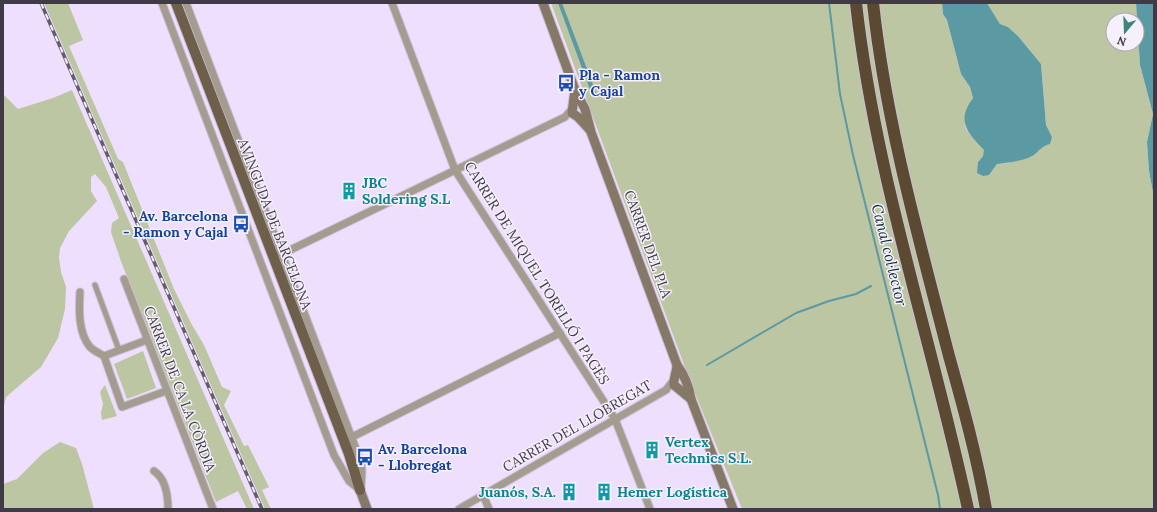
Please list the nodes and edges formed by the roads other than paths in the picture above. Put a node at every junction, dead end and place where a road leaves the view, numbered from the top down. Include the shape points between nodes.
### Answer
1 (162, 3) edge
2 (176, 3) edge
3 (186, 3) edge
4 (392, 3) edge
5 (543, 3) edge
6 (856, 3) edge
7 (873, 3) edge
8 (578, 111) junction
9 (455, 170) junction
10 (277, 254) junction
11 (124, 279) dead end
12 (95, 285) dead end
13 (80, 292) dead end
14 (560, 333) junction
15 (147, 340) junction
16 (119, 350) junction
17 (104, 356) junction
18 (680, 381) junction
19 (166, 391) junction
20 (615, 419) junction
21 (352, 437) junction
22 (330, 445) junction
23 (353, 453) junction
24 (154, 471) dead end
25 (360, 490) junction
26 (484, 495) junction
27 (168, 509) edge
28 (213, 509) edge
29 (367, 509) edge
30 (459, 509) edge
31 (489, 509) edge
32 (650, 509) edge
33 (733, 509) edge
34 (968, 509) edge
35 (986, 509) edge

1 - 22 street, AVINGUDA DE BARCELONA
2 - 10 main road, AVINGUDA DE BARCELONA
3 - 10 street, AVINGUDA DE BARCELONA
4 - 9 street, CARRER DE MIQUEL TORELLÓ I PAGÈS
5 - 8 main road, CARRER DEL PLA via 575,90
6 - 34 highway via 866,76 880,147 954,441
7 - 35 highway via 882,74 896,146
8 - 9 street
8 - 18 main road, CARRER DEL PLA via 591,132 677,365
9 - 10 street
9 - 14 street, CARRER DE MIQUEL TORELLÓ I PAGÈS
10 - 21 street, AVINGUDA DE BARCELONA
10 - 23 main road, AVINGUDA DE BARCELONA
11 - 15 street, CARRER DE CA LA CÒRDIA
12 - 16 street
13 - 17 street via 80,319 86,340 91,348
14 - 20 street, CARRER DE MIQUEL TORELLÓ I PAGÈS
14 - 21 street
15 - 16 street
15 - 19 street, CARRER DE CA LA CÒRDIA
16 - 17 street
17 - 19 street via 122,406
18 - 20 street, CARRER DEL LLOBREGAT via 673,390 666,390
18 - 33 main road via 691,399
19 - 28 street, CARRER DE CA LA CÒRDIA
20 - 26 street, CARRER DEL LLOBREGAT
20 - 32 street, CARRER DE MIQUEL TORELLÓ I PAGÈS
21 - 23 street, AVINGUDA DE BARCELONA
22 - 23 street via 339,456
22 - 25 street, AVINGUDA DE BARCELONA via 349,481
23 - 25 main road, AVINGUDA DE BARCELONA
24 - 27 street via 158,473 168,494
25 - 29 main road, AVINGUDA DE BARCELONA
26 - 30 street, CARRER DEL LLOBREGAT
26 - 31 street

